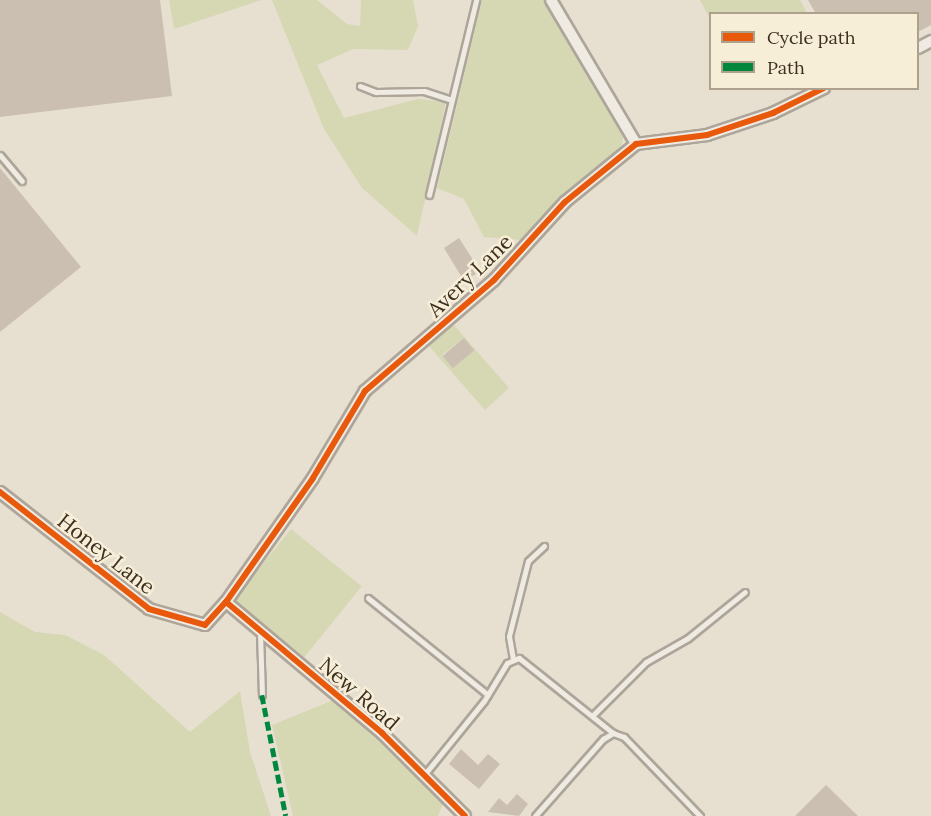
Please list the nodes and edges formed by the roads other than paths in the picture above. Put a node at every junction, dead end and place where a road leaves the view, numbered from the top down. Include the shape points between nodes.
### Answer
1 (476, 0) edge
2 (551, 0) edge
3 (360, 86) dead end
4 (820, 90) edge
5 (452, 100) junction
6 (636, 144) junction
7 (0, 155) edge
8 (22, 181) dead end
9 (429, 195) dead end
10 (0, 492) edge
11 (544, 546) dead end
12 (745, 592) dead end
13 (369, 598) dead end
14 (226, 602) junction
15 (260, 631) junction
16 (513, 659) junction
17 (488, 694) junction
18 (262, 695) dead end
19 (592, 716) junction
20 (613, 733) junction
21 (424, 775) junction
22 (465, 816) edge
23 (535, 816) edge
24 (700, 816) edge

1 - 5 lane
2 - 6 street
3 - 5 lane via 376,92 424,91
4 - 6 street via 772,113 706,135
5 - 9 lane
6 - 14 street, Avery Lane via 565,202 494,280 365,391 313,478
7 - 8 lane
10 - 14 street, Honey Lane via 149,609 205,625
11 - 16 lane via 528,561 509,636
12 - 19 lane via 688,638 639,667
13 - 17 lane
14 - 15 street, New Road
15 - 18 lane
15 - 21 street, New Road via 382,733
16 - 17 lane via 498,674
16 - 19 lane via 526,661
17 - 21 lane
19 - 20 lane
20 - 23 lane via 603,739
20 - 24 lane via 624,737
21 - 22 street, New Road

